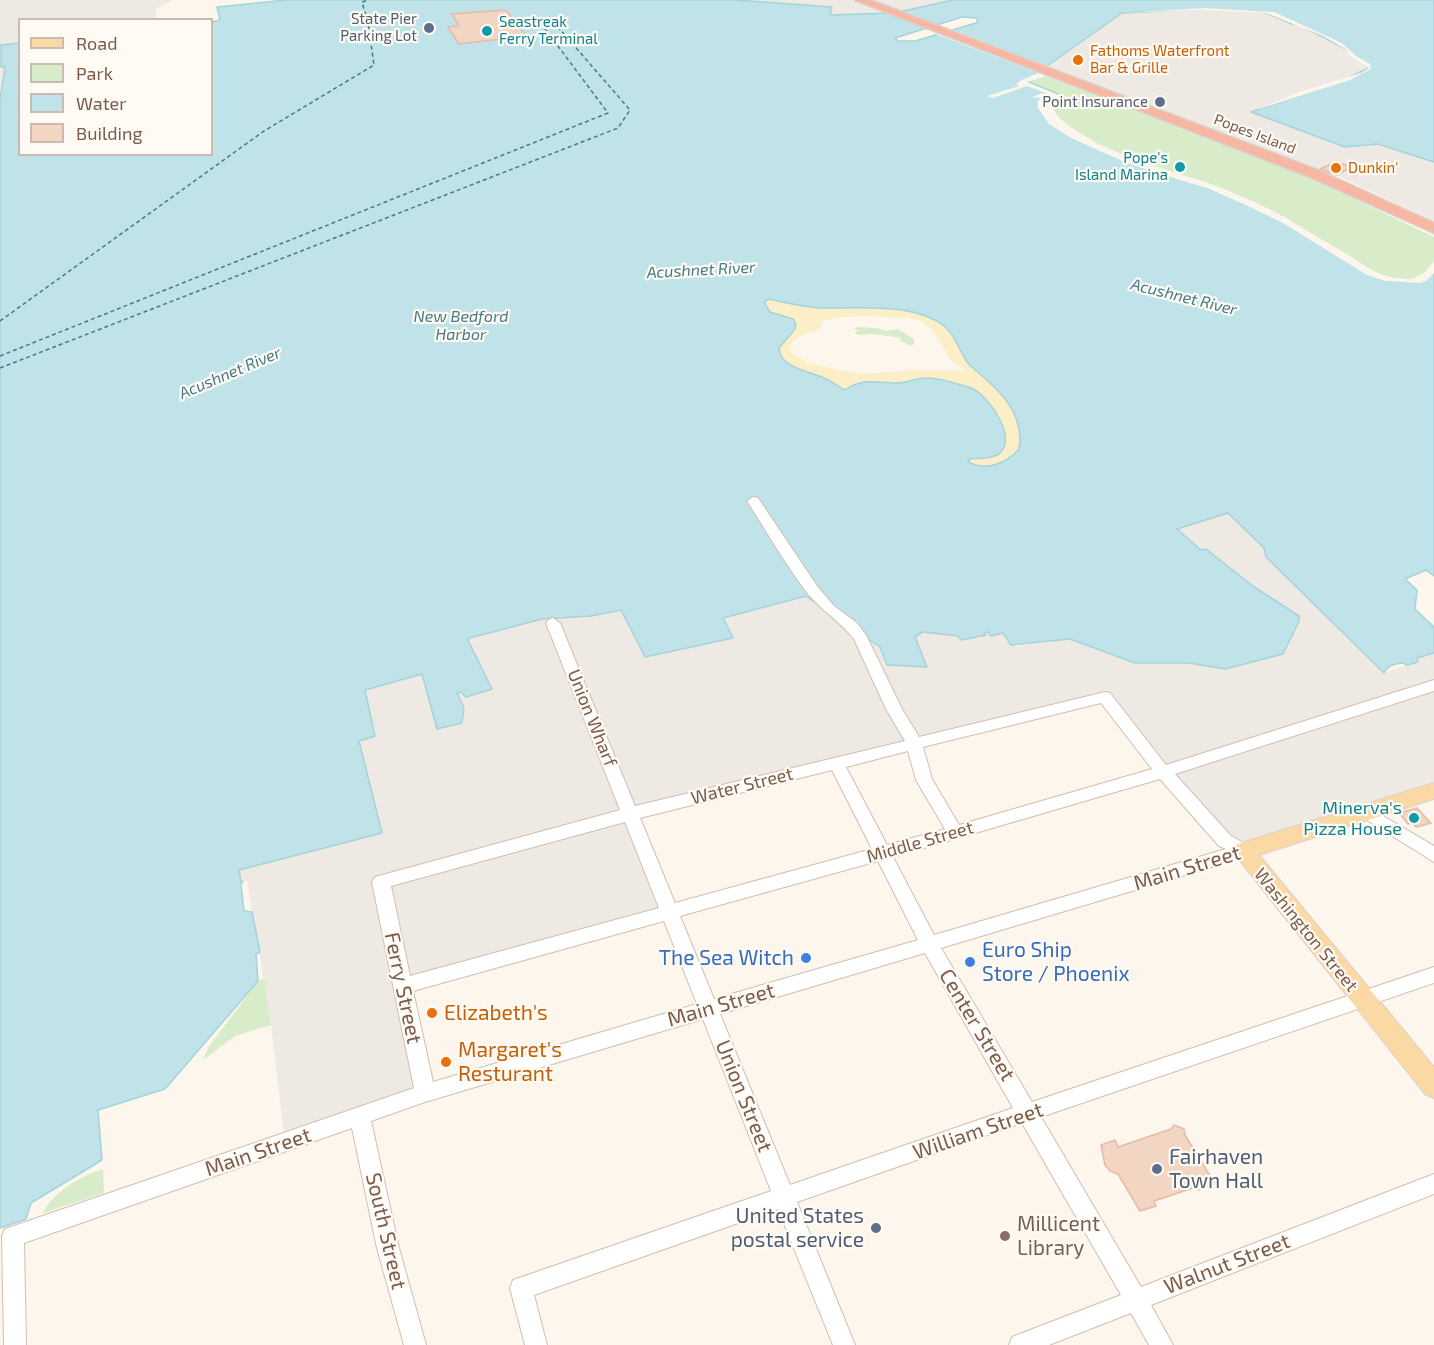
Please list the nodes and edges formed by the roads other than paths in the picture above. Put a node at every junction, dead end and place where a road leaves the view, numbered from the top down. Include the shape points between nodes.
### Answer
1 (860, 0) edge
2 (1434, 229) edge
3 (753, 501) dead end
4 (553, 623) dead end
5 (1434, 685) edge
6 (1105, 697) joint
7 (914, 743) junction
8 (836, 763) junction
9 (1163, 772) junction
10 (1434, 791) edge
11 (1368, 813) junction
12 (630, 814) junction
13 (955, 832) junction
14 (1243, 851) junction
15 (880, 854) junction
16 (1434, 855) edge
17 (381, 882) joint
18 (669, 911) junction
19 (929, 944) junction
20 (1434, 975) edge
21 (401, 986) junction
22 (1363, 999) junction
23 (709, 1008) junction
24 (1434, 1086) edge
25 (425, 1093) junction
26 (1029, 1113) junction
27 (360, 1116) junction
28 (1434, 1184) edge
29 (785, 1198) junction
30 (1136, 1299) junction
31 (15, 1345) edge
32 (415, 1345) edge
33 (536, 1345) edge
34 (844, 1345) edge
35 (1020, 1345) edge
36 (1162, 1345) edge

1 - 2 highway, Popes Island via 1322,177
3 - 7 street via 813,589 861,638
4 - 12 street, Union Wharf
5 - 9 street, Middle Street
6 - 7 street, Water Street
6 - 9 street, Washington Street
7 - 8 street, Water Street
7 - 13 street via 924,780
8 - 12 street, Water Street
8 - 15 street, Center Street
9 - 13 street, Middle Street
9 - 14 street, Washington Street via 1225,841
10 - 11 main road, Main Street
11 - 14 main road, Main Street
11 - 16 street
12 - 17 street, Water Street
12 - 18 street, Union Street
13 - 15 street, Middle Street
14 - 19 street, Main Street
14 - 22 main road, Washington Street
15 - 18 street, Middle Street
15 - 19 street, Center Street
17 - 21 street, Ferry Street
18 - 21 street, Middle Street
18 - 23 street, Union Street
19 - 23 street, Main Street
19 - 26 street, Center Street
20 - 22 street, William Street
21 - 25 street, Ferry Street
22 - 24 main road, Washington Street
22 - 26 street, William Street
23 - 25 street, Main Street
23 - 29 street, Union Street
25 - 27 street, Main Street
26 - 29 street, William Street
26 - 30 street, Center Street
27 - 31 street, Main Street via 13,1236
27 - 32 street, South Street via 388,1248
28 - 30 street, Walnut Street
29 - 33 street, William Street via 521,1288
29 - 34 street, Union Street
30 - 35 street, Walnut Street
30 - 36 street, Center Street

